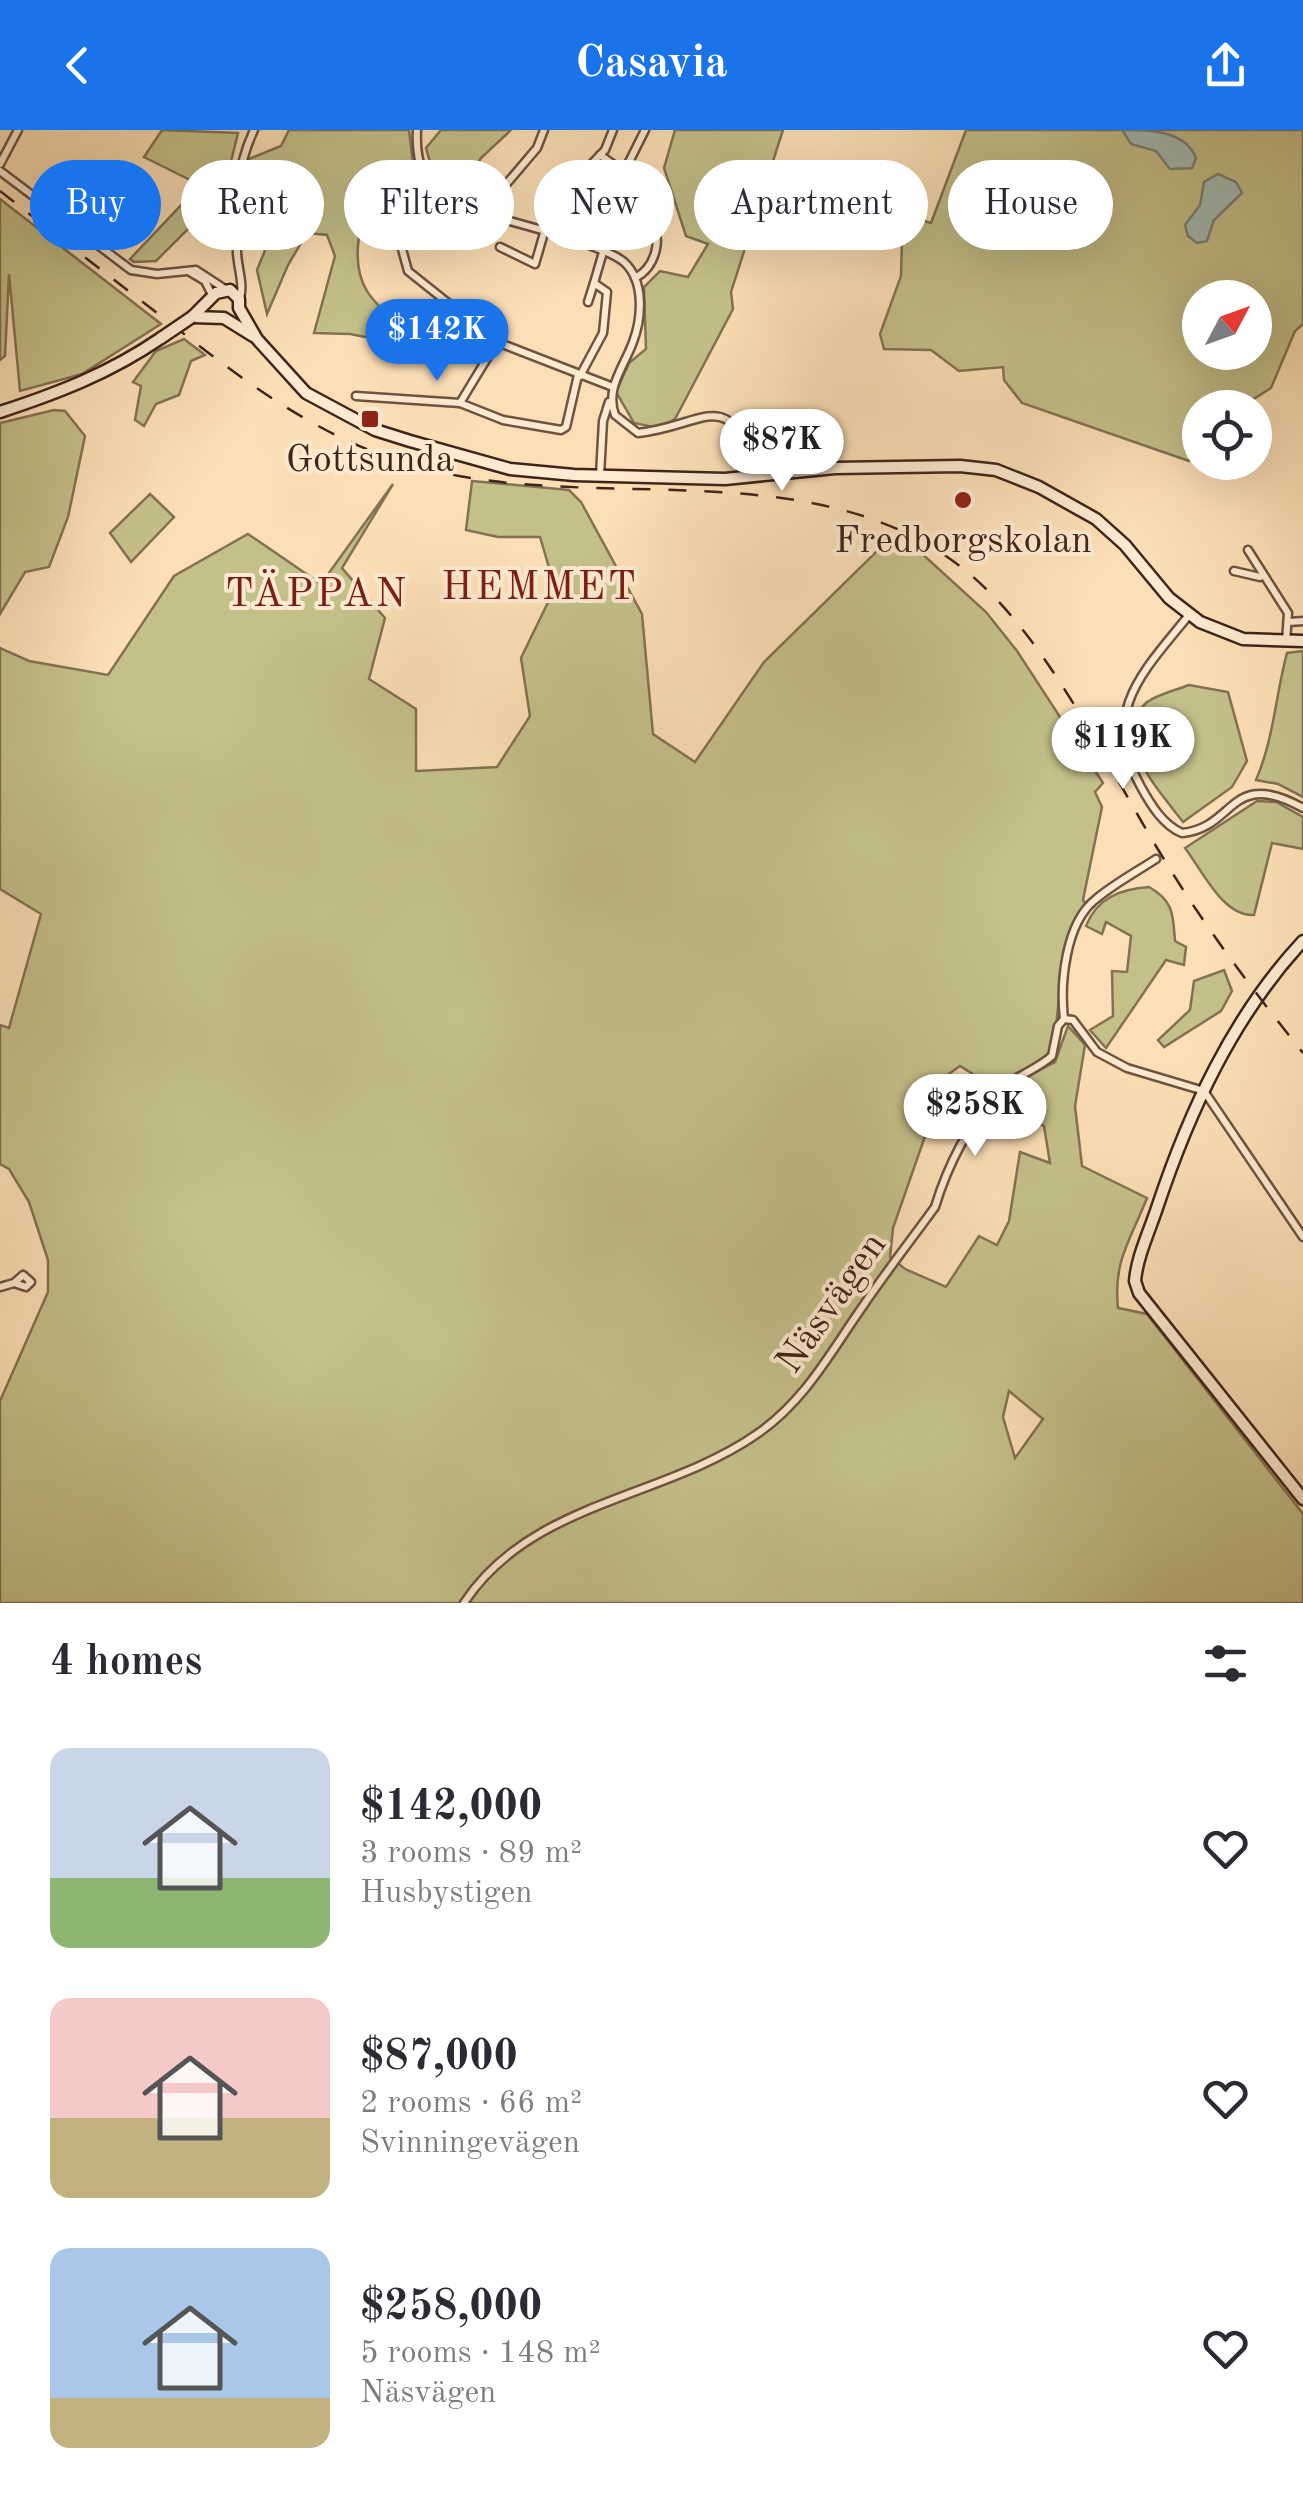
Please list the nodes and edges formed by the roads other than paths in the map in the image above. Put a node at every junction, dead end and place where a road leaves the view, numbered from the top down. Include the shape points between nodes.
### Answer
1 (18, 130) edge
2 (254, 130) edge
3 (417, 130) edge
4 (544, 130) edge
5 (613, 130) edge
6 (645, 130) edge
7 (600, 155) junction
8 (419, 160) edge
9 (595, 160) edge
10 (607, 160) edge
11 (630, 160) edge
12 (0, 167) edge
13 (514, 174) edge
14 (402, 250) edge
15 (506, 250) edge
16 (539, 250) edge
17 (599, 250) edge
18 (655, 250) edge
19 (604, 252) junction
20 (188, 271) junction
21 (240, 275) junction
22 (635, 278) junction
23 (594, 284) junction
24 (218, 292) junction
25 (588, 302) dead end
26 (239, 306) junction
27 (192, 317) junction
28 (222, 317) junction
29 (257, 340) junction
30 (496, 342) junction
31 (579, 376) junction
32 (612, 392) junction
33 (356, 396) dead end
34 (460, 403) junction
35 (0, 412) edge
36 (600, 476) junction
37 (752, 478) junction
38 (1248, 550) dead end
39 (1234, 571) dead end
40 (1264, 581) junction
41 (1189, 615) junction
42 (1303, 621) edge
43 (1290, 622) junction
44 (1303, 641) edge
45 (1286, 643) junction
46 (1303, 808) edge
47 (1156, 859) dead end
48 (1303, 941) edge
49 (1064, 1019) junction
50 (1204, 1092) junction
51 (1303, 1237) edge
52 (14, 1284) dead end
53 (0, 1287) edge
54 (1303, 1498) edge
55 (464, 1603) edge

1 - 12 street
2 - 21 street via 235,202
3 - 8 street
4 - 13 street
5 - 7 street
6 - 11 street
7 - 9 street
7 - 10 street
12 - 20 street via 131,270
14 - 30 street via 406,267
15 - 16 street via 534,264
17 - 19 street
18 - 22 street
19 - 22 street via 624,262
19 - 23 street
20 - 24 street
20 - 24 street via 204,272
21 - 24 street
21 - 26 street
22 - 32 street via 638,328
23 - 25 street
23 - 31 street via 606,290 606,324
24 - 26 main road
24 - 27 main road
24 - 28 main road via 212,308
26 - 28 main road via 234,316
26 - 29 main road
27 - 28 main road
27 - 35 main road, bridge via 116,366
28 - 29 main road
29 - 36 main road via 306,393 375,430 510,469
30 - 31 street
30 - 34 street
31 - 32 street
31 - 34 street via 561,430 503,420
32 - 36 street
32 - 37 street via 621,423 638,433 706,415 732,421
33 - 34 street
36 - 37 main road
37 - 41 main road via 884,466 1004,472 1096,519
38 - 40 street
39 - 40 street
40 - 43 street
41 - 45 main road via 1234,637
41 - 46 street via 1152,660 1124,713 1124,748 1143,790 1182,834 1246,796 1272,794
42 - 43 street
43 - 45 street
44 - 45 main road
47 - 49 street via 1085,913 1066,961
48 - 50 main road via 1248,1012
49 - 50 street via 1098,1052 1127,1068
49 - 55 street, Näsvägen via 1052,1056 998,1092 977,1122 935,1207 806,1392 725,1454 533,1537
50 - 51 street
50 - 54 main road via 1179,1141 1135,1281
52 - 53 street

